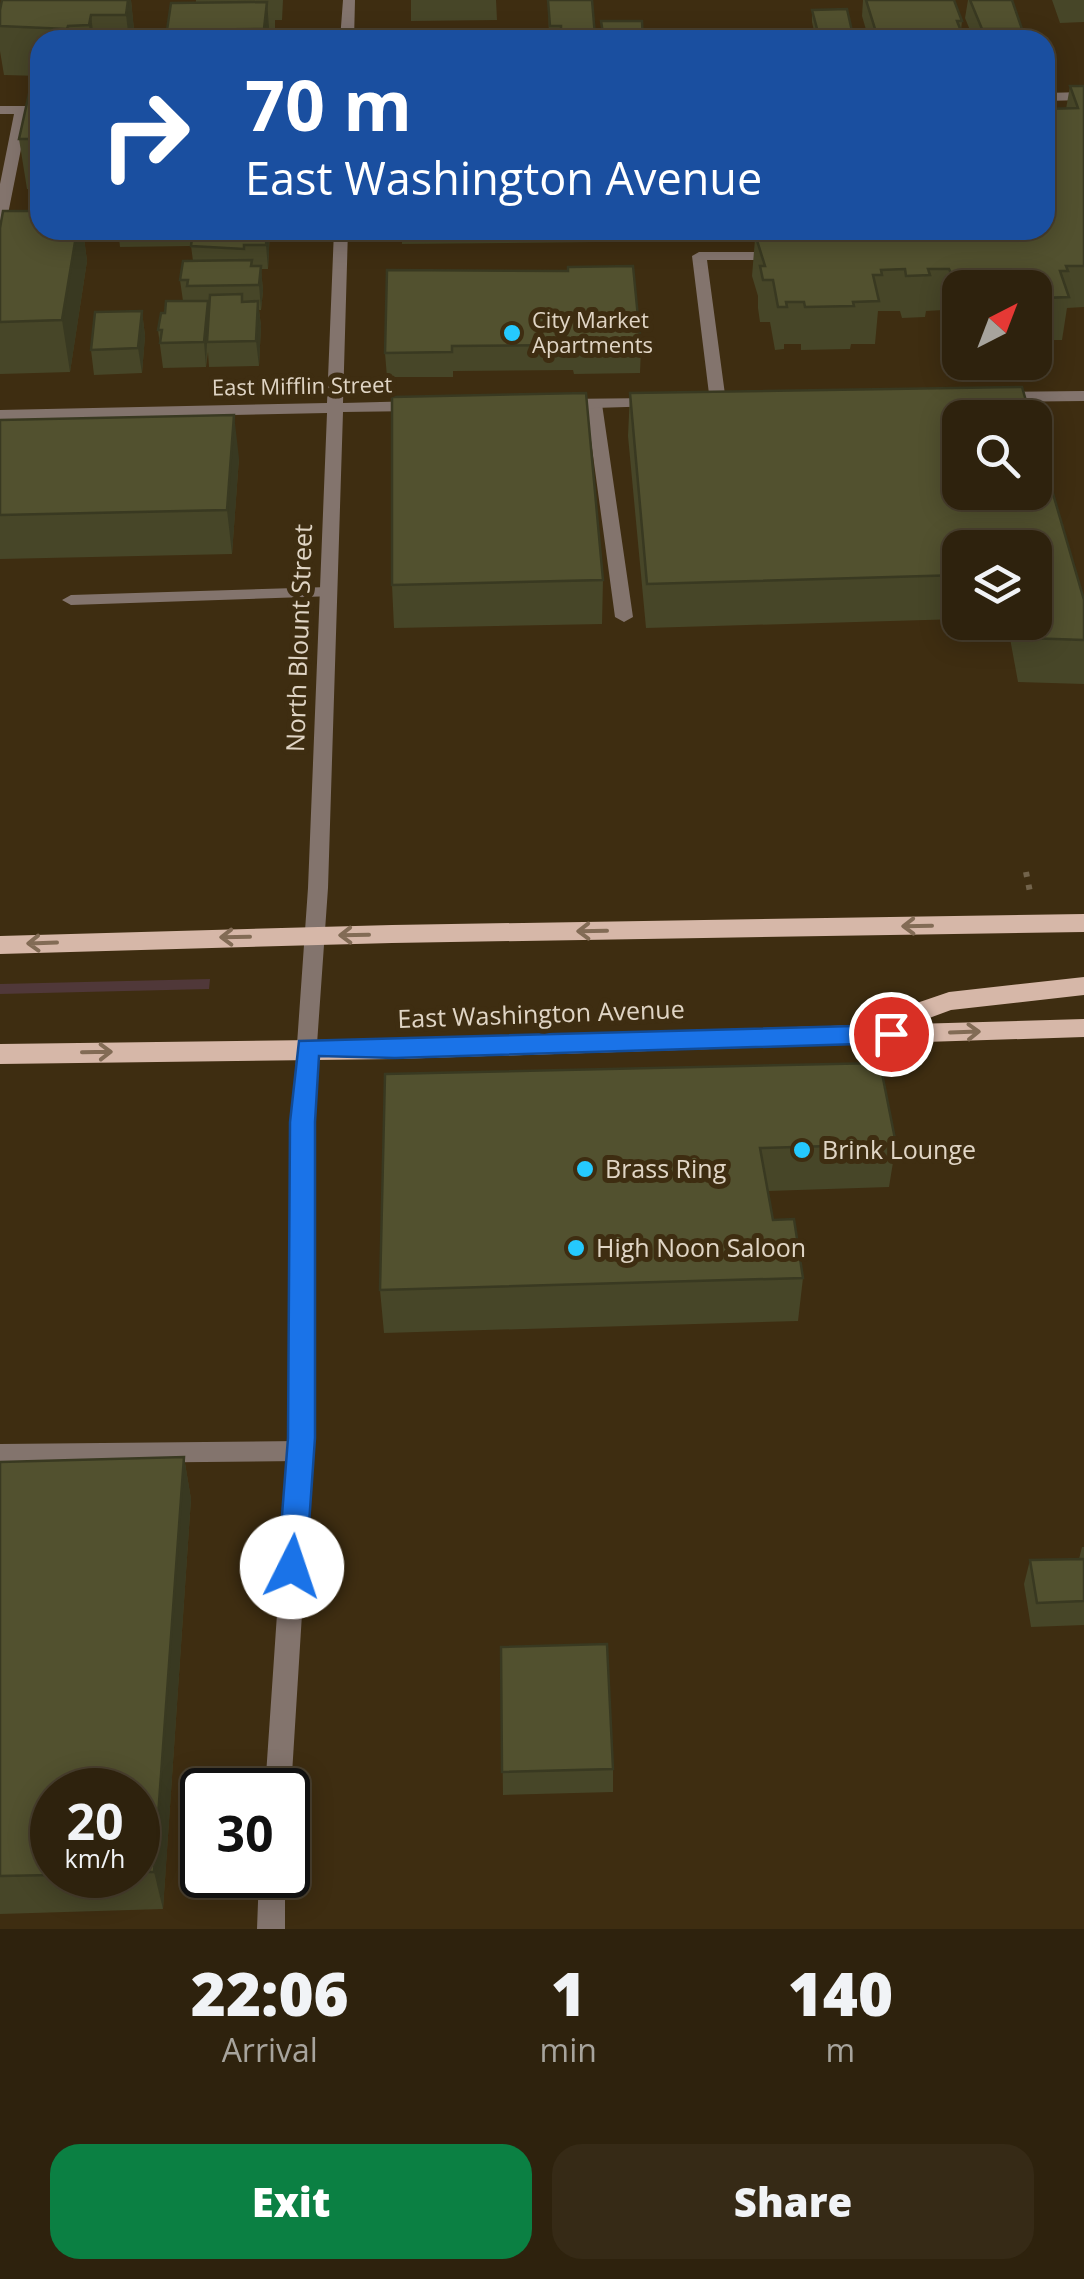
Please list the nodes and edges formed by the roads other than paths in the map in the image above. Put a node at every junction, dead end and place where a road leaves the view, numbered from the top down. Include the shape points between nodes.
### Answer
1 (349, 0) edge
2 (348, 30) edge
3 (1084, 96) edge
4 (1055, 97) edge
5 (0, 110) edge
6 (22, 110) junction
7 (30, 110) edge
8 (0, 219) edge
9 (341, 240) edge
10 (791, 256) edge
11 (1084, 396) edge
12 (972, 398) edge
13 (742, 401) edge
14 (665, 402) edge
15 (594, 404) junction
16 (536, 405) edge
17 (438, 406) edge
18 (334, 408) junction
19 (0, 415) edge
20 (328, 592) junction
21 (71, 600) dead end
22 (624, 617) dead end
23 (1084, 923) edge
24 (316, 936) junction
25 (0, 945) edge
26 (1084, 986) edge
27 (1084, 1028) edge
28 (852, 1035) junction
29 (308, 1048) junction
30 (0, 1054) edge
31 (300, 1451) junction
32 (0, 1454) edge
33 (279, 1768) edge
34 (272, 1898) edge
35 (271, 1929) edge

1 - 2 street
3 - 4 street
5 - 6 street
6 - 7 street
6 - 8 street
9 - 18 street, North Blount Street
10 - 13 street via 699,256 709,402
11 - 12 street
14 - 15 street
15 - 16 street
15 - 22 street
17 - 18 street, East Mifflin Street
18 - 19 street, East Mifflin Street
18 - 20 street, North Blount Street
20 - 21 street
20 - 24 street, North Blount Street
23 -> 24 main road
24 -> 25 main road
24 - 29 street, North Blount Street
26 - 28 main road via 950,1001
28 -> 27 main road, East Washington Avenue
28 - 29 main road, East Washington Avenue
30 -> 29 main road, East Washington Avenue
29 - 31 street, North Blount Street
31 - 32 street
31 - 33 street, North Blount Street
34 - 35 street

